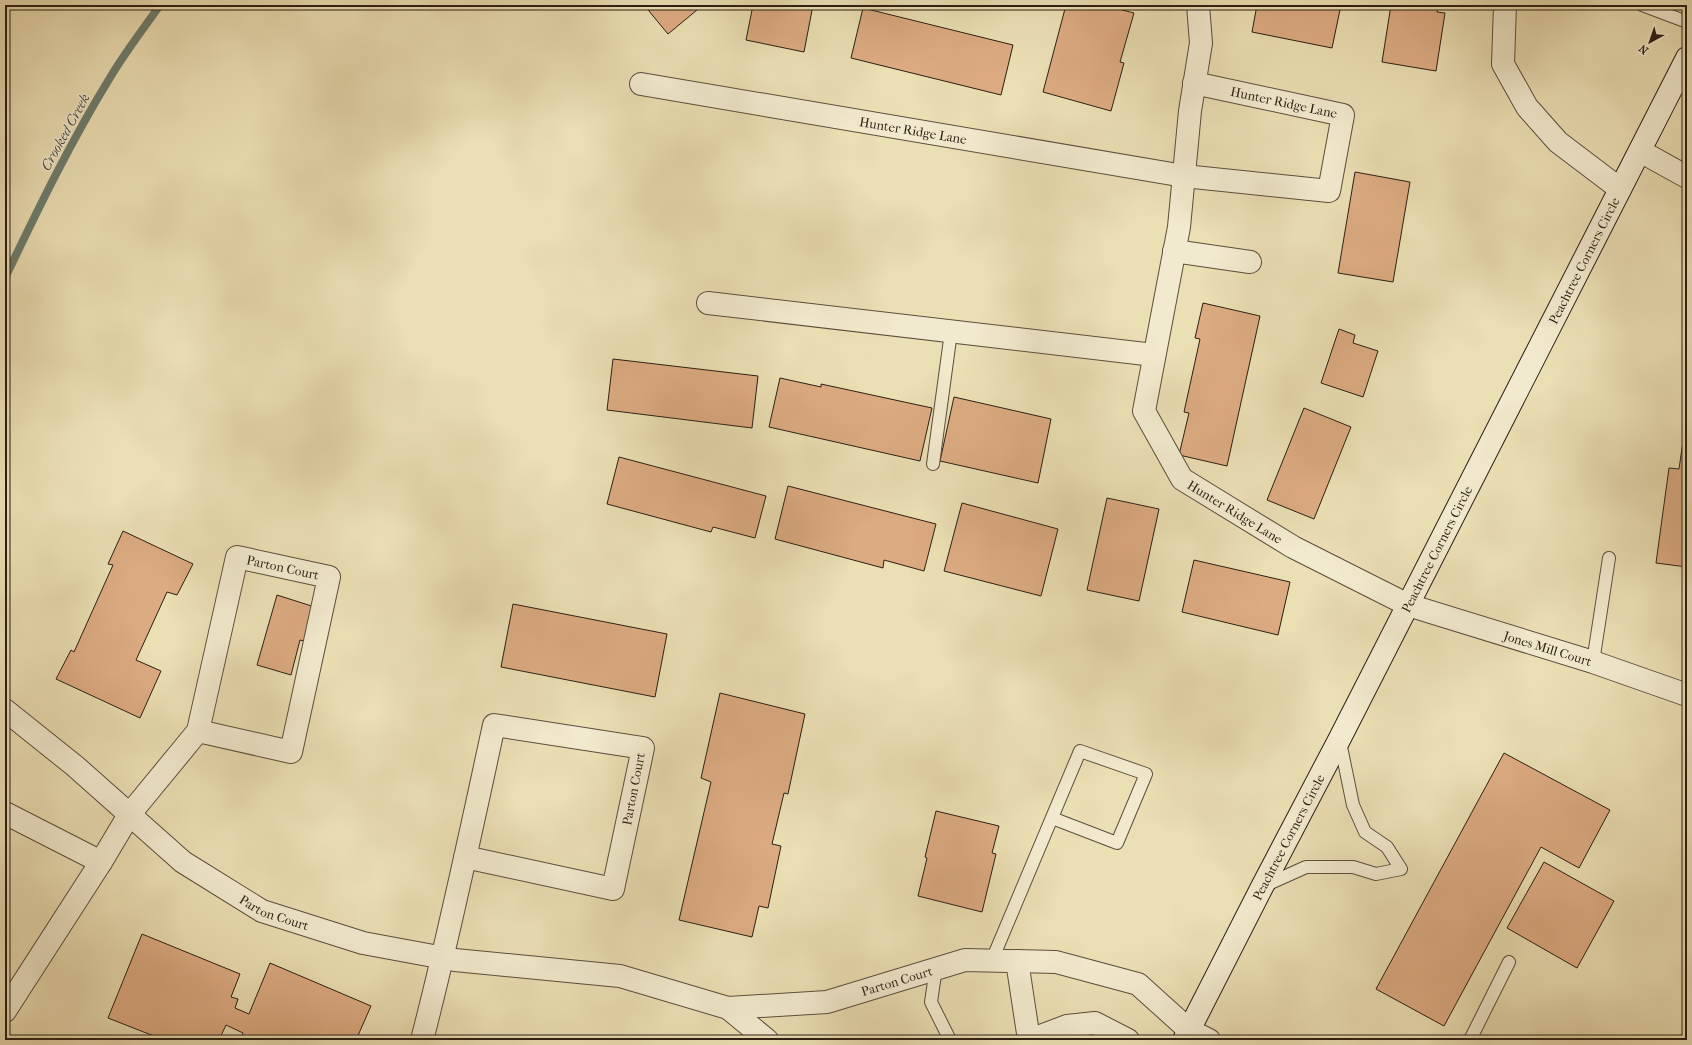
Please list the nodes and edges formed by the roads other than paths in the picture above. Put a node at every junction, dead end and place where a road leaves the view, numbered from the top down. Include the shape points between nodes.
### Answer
1 (1198, 5) edge
2 (1505, 5) edge
3 (1642, 5) edge
4 (1687, 22) edge
5 (1687, 58) edge
6 (1194, 83) junction
7 (642, 84) dead end
8 (1640, 151) junction
9 (1184, 176) junction
10 (1687, 177) edge
11 (1620, 189) junction
12 (1174, 251) junction
13 (1250, 262) dead end
14 (708, 303) dead end
15 (951, 332) junction
16 (1154, 355) junction
17 (933, 464) dead end
18 (1609, 558) dead end
19 (1408, 605) junction
20 (1593, 662) junction
21 (1687, 695) edge
22 (5, 710) edge
23 (198, 731) junction
24 (1339, 740) junction
25 (5, 813) edge
26 (129, 815) junction
27 (1052, 818) junction
28 (465, 857) junction
29 (101, 862) junction
30 (1262, 887) junction
31 (443, 958) junction
32 (992, 960) junction
33 (1017, 961) junction
34 (1509, 962) dead end
35 (936, 968) junction
36 (728, 1008) junction
37 (5, 1011) edge
38 (1187, 1035) edge
39 (422, 1040) edge
40 (767, 1040) edge
41 (950, 1040) edge
42 (1029, 1040) edge
43 (1128, 1040) edge
44 (1209, 1040) edge
45 (1470, 1040) edge

1 - 6 street, Hunter Ridge Lane via 1201,44
2 - 11 street via 1503,64 1527,107 1558,142
3 - 4 lane
5 - 8 street, Peachtree Corners Circle
6 - 9 street, Hunter Ridge Lane
6 - 9 street, Hunter Ridge Lane via 1344,114 1329,191
7 - 9 street, Hunter Ridge Lane
8 - 10 street
8 - 11 street, Peachtree Corners Circle
9 - 12 street, Hunter Ridge Lane
11 - 19 street, Peachtree Corners Circle
12 - 13 street
12 - 16 street, Hunter Ridge Lane
14 - 15 street
15 - 16 street
15 - 17 lane
16 - 19 street, Hunter Ridge Lane via 1144,410 1182,479 1293,547
18 - 20 lane
19 - 20 street, Jones Mill Court
19 - 24 street, Peachtree Corners Circle
20 - 21 street, Jones Mill Court
22 - 26 street, Parton Court via 75,766
23 - 23 street, Parton Court via 291,752 329,577 237,557
23 - 26 street, Parton Court
24 - 30 street, Peachtree Corners Circle
24 - 30 lane via 1353,805 1365,832 1387,847 1401,869 1376,874 1353,867 1306,866
25 - 29 street
26 - 29 street, Parton Court
26 - 31 street, Parton Court via 183,862 262,911 363,943
27 - 27 lane via 1080,751 1146,774 1117,843
27 - 32 lane
28 - 28 street, Parton Court via 494,726 643,748 613,889
28 - 31 street, Parton Court
29 - 37 street, Parton Court
30 - 38 street, Peachtree Corners Circle
31 - 36 street, Parton Court via 620,976
31 - 39 street, Parton Court
32 - 33 street, Parton Court
32 - 35 street, Parton Court via 964,960
33 - 38 street, Parton Court via 1056,962 1138,984
33 - 42 street
34 - 45 lane
35 - 36 street, Parton Court via 827,1002
35 - 41 lane via 931,1002
36 - 40 street, Parton Court
38 - 44 street, Parton Court
42 - 43 street via 1067,1026 1095,1023

